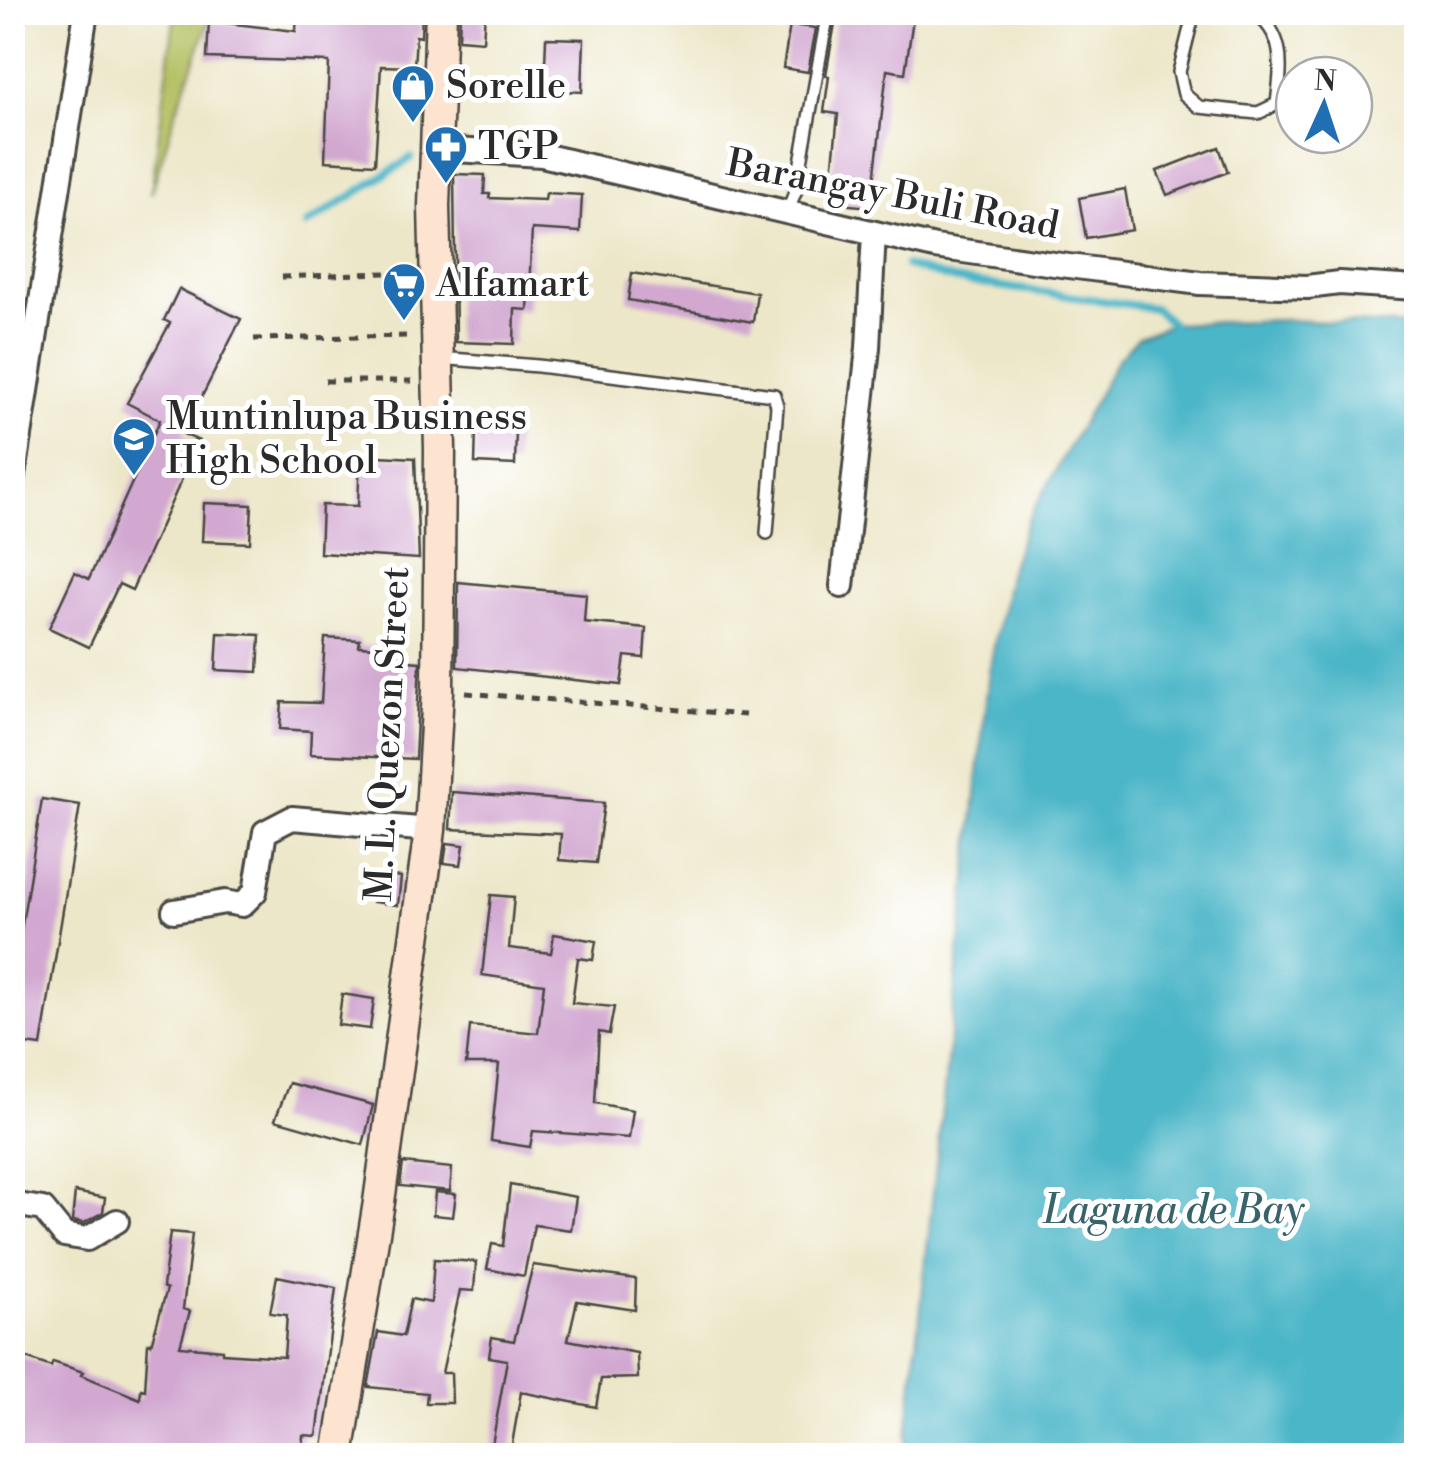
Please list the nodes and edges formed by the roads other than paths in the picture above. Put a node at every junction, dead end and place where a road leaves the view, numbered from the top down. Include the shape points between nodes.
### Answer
1 (86, 12) edge
2 (441, 12) edge
3 (828, 12) edge
4 (1194, 12) edge
5 (1253, 12) edge
6 (435, 150) junction
7 (787, 212) junction
8 (874, 233) junction
9 (1416, 288) edge
10 (438, 358) junction
11 (14, 473) edge
12 (767, 532) dead end
13 (842, 586) dead end
14 (430, 830) junction
15 (174, 911) dead end
16 (12, 1204) edge
17 (118, 1221) dead end
18 (338, 1456) edge

1 - 11 street
2 - 6 main road, M. L. Quezon Street
3 - 7 lane
4 - 5 lane via 1179,72 1184,94 1199,107 1258,113 1277,104 1279,39
6 - 7 street, Barangay Buli Road via 542,156
6 - 10 main road, M. L. Quezon Street
7 - 8 street, Barangay Buli Road
8 - 9 street, Barangay Buli Road via 1200,283
8 - 13 street
10 - 12 lane via 774,396
10 - 14 main road, M. L. Quezon Street via 438,691
14 - 15 street via 292,818 265,832 254,892 242,905
14 - 18 main road, M. L. Quezon Street
16 - 17 street via 42,1209 64,1235 88,1239

